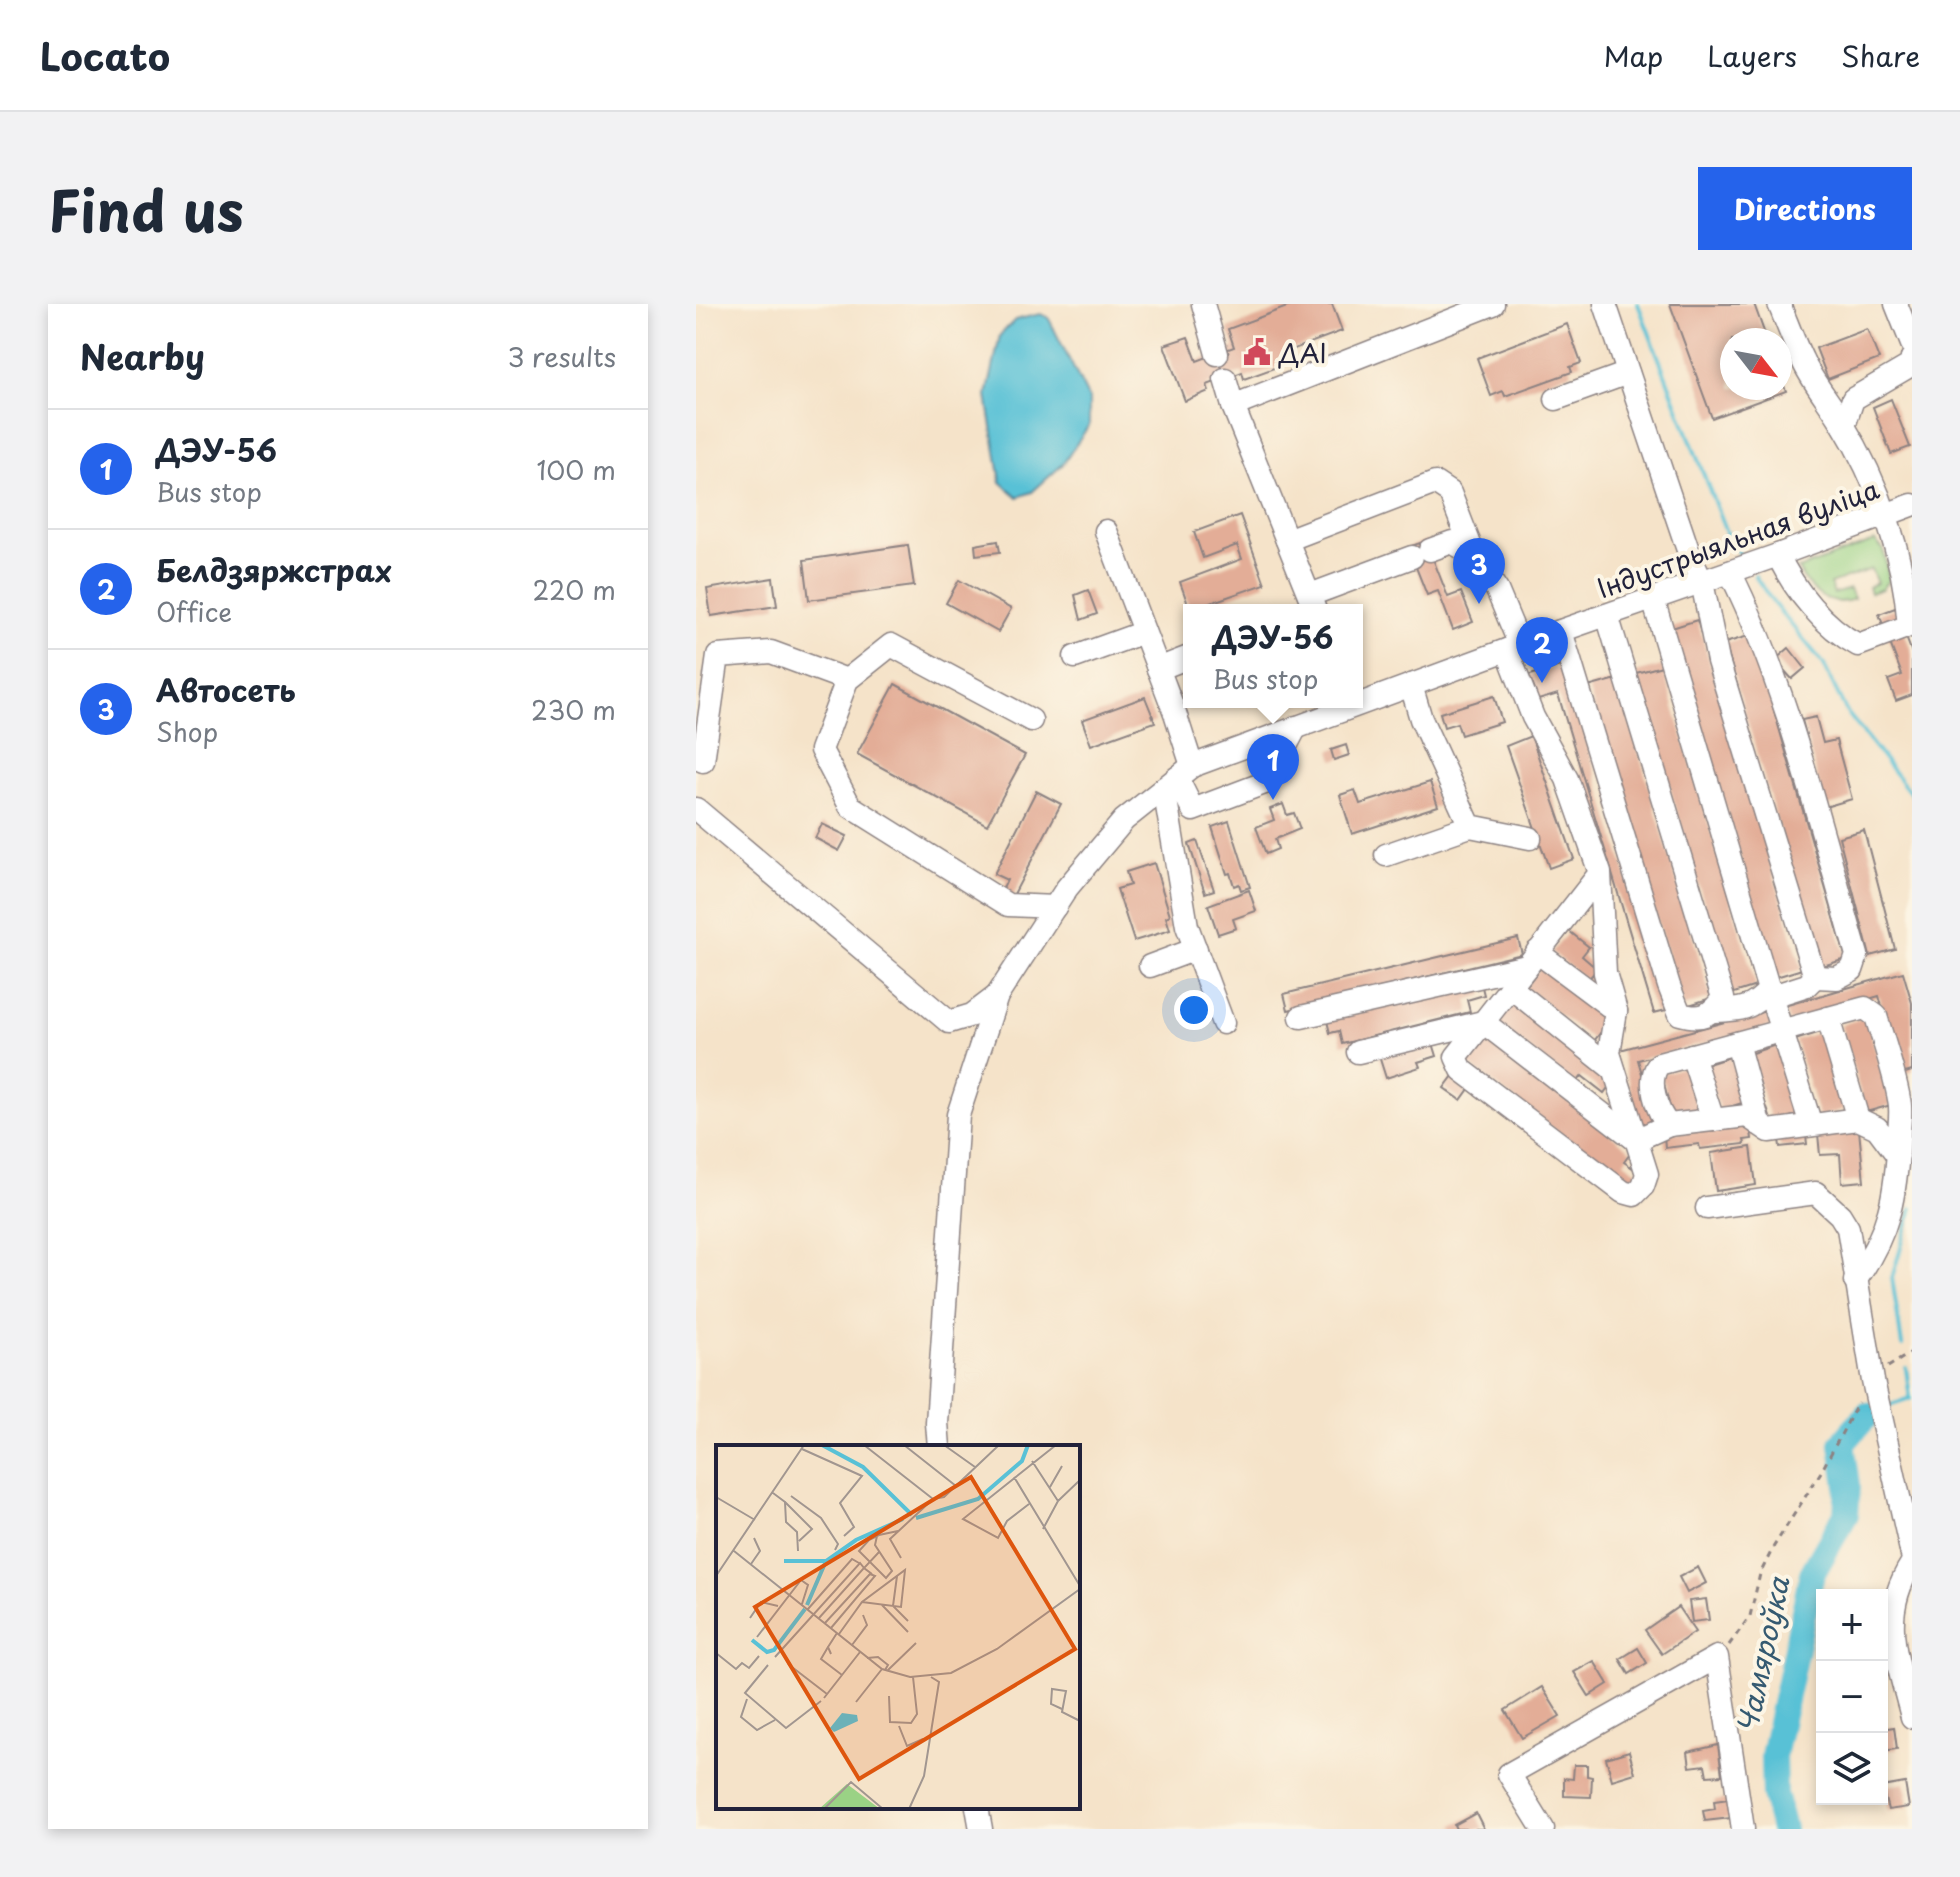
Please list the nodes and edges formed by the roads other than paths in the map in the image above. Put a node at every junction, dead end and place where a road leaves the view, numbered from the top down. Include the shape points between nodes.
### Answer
1 (1203, 304) edge
2 (1493, 304) edge
3 (1605, 304) edge
4 (1779, 304) edge
5 (1896, 304) edge
6 (1912, 344) edge
7 (1217, 354) dead end
8 (1912, 358) edge
9 (1628, 373) junction
10 (1225, 379) dead end
11 (1556, 399) dead end
12 (1233, 406) junction
13 (1844, 426) junction
14 (1912, 505) edge
15 (1884, 515) junction
16 (1106, 531) dead end
17 (1287, 540) junction
18 (1474, 555) junction
19 (1778, 555) junction
20 (1730, 572) junction
21 (1702, 582) junction
22 (1653, 599) junction
23 (1312, 602) edge
24 (1607, 615) junction
25 (1561, 631) junction
26 (1144, 632) junction
27 (1513, 648) junction
28 (1075, 657) dead end
29 (1183, 659) edge
30 (1158, 669) junction
31 (847, 680) junction
32 (1411, 685) junction
33 (1363, 700) edge
34 (1340, 708) edge
35 (1031, 720) dead end
36 (1296, 727) junction
37 (703, 761) dead end
38 (1178, 777) junction
39 (696, 809) edge
40 (1470, 826) junction
41 (1530, 838) dead end
42 (1386, 855) dead end
43 (1600, 873) junction
44 (1055, 907) junction
45 (1196, 949) junction
46 (1532, 959) junction
47 (1150, 966) dead end
48 (1815, 977) junction
49 (1510, 987) junction
50 (1769, 990) junction
51 (997, 996) junction
52 (1616, 1011) junction
53 (1713, 1011) junction
54 (1301, 1017) dead end
55 (1828, 1018) junction
56 (1483, 1022) junction
57 (1223, 1023) dead end
58 (1782, 1030) junction
59 (1737, 1043) junction
60 (1358, 1052) dead end
61 (1692, 1055) junction
62 (1614, 1070) junction
63 (1858, 1119) junction
64 (1713, 1120) junction
65 (1759, 1124) junction
66 (1669, 1125) junction
67 (1811, 1125) junction
68 (1636, 1140) junction
69 (1898, 1156) junction
70 (1707, 1208) dead end
71 (1855, 1281) junction
72 (939, 1445) edge
73 (1912, 1555) edge
74 (1912, 1563) edge
75 (1912, 1717) edge
76 (977, 1809) edge
77 (981, 1829) edge
78 (1543, 1829) edge
79 (1743, 1829) edge

1 - 7 street
2 - 12 street
3 - 9 street
4 - 13 street via 1803,362
5 - 6 street
8 - 13 street via 1911,365 1853,399
9 - 11 street
9 - 21 street
10 - 12 street
12 - 17 street
13 - 15 street
14 - 15 street, Індустрыяльная вуліца
15 - 19 street, Індустрыяльная вуліца
15 - 19 street via 1906,591 1909,626 1858,645 1838,634 1788,577
16 - 26 street
17 - 18 street via 1435,483 1450,493
17 - 23 street
18 - 23 street via 1452,542
18 - 27 street via 1497,590
19 - 20 street, Індустрыяльная вуліца
20 - 21 street, Індустрыяльная вуліца
20 - 48 street via 1755,622 1780,695 1857,955 1852,970 1837,978
21 - 22 street, Індустрыяльная вуліца
21 - 48 street via 1718,661
22 - 24 street, Індустрыяльная вуліца
22 - 50 street
24 - 25 street, Індустрыяльная вуліца
24 - 53 street via 1723,998
25 - 27 street, Індустрыяльная вуліца
25 - 53 street via 1680,1014 1695,1018
26 - 28 street
26 - 30 street
27 - 32 street, Індустрыяльная вуліца
27 - 43 street via 1533,717 1567,779
29 - 30 street
30 - 38 street
31 - 35 street via 891,645
31 - 37 street via 771,652 718,656
31 - 44 street via 821,750 850,806 1008,905
32 - 33 street, Індустрыяльная вуліца
32 - 40 street
34 - 36 street, Індустрыяльная вуліца
36 - 38 street, Індустрыяльная вуліца
36 - 38 street via 1267,782 1193,810
38 - 44 street, Індустрыяльная вуліца via 1124,820
38 - 45 street via 1187,926
39 - 51 street via 949,1022 972,1015
40 - 41 street
40 - 42 street
43 - 46 street
43 - 52 street via 1605,973
44 - 51 street, Індустрыяльная вуліца
45 - 47 street
45 - 57 street
46 - 49 street
46 - 52 street
46 - 54 street
48 - 50 street via 1779,994
49 - 56 street
49 - 62 street
50 - 53 street via 1742,1009
50 - 58 street
51 - 72 street via 958,1115
52 - 62 street via 1609,1053
55 - 58 street
55 - 63 street
55 - 69 street via 1865,1008 1876,1016 1900,1101
56 - 60 street
56 - 68 street
56 - 68 street via 1456,1057 1462,1070 1623,1192 1634,1195 1647,1174
58 - 59 street
58 - 67 street
59 - 61 street
59 - 65 street
61 - 64 street
61 - 66 street via 1659,1064 1652,1072 1662,1118
62 - 68 street
63 - 67 street
63 - 69 street via 1877,1128
64 - 65 street via 1747,1116
64 - 66 street
65 - 67 street via 1769,1131
66 - 68 street
69 - 71 street via 1892,1204 1875,1252
70 - 71 street via 1816,1193 1848,1228
71 - 73 street
74 - 75 street via 1899,1583 1891,1628
76 - 77 street
78 - 79 street via 1509,1774 1717,1657

